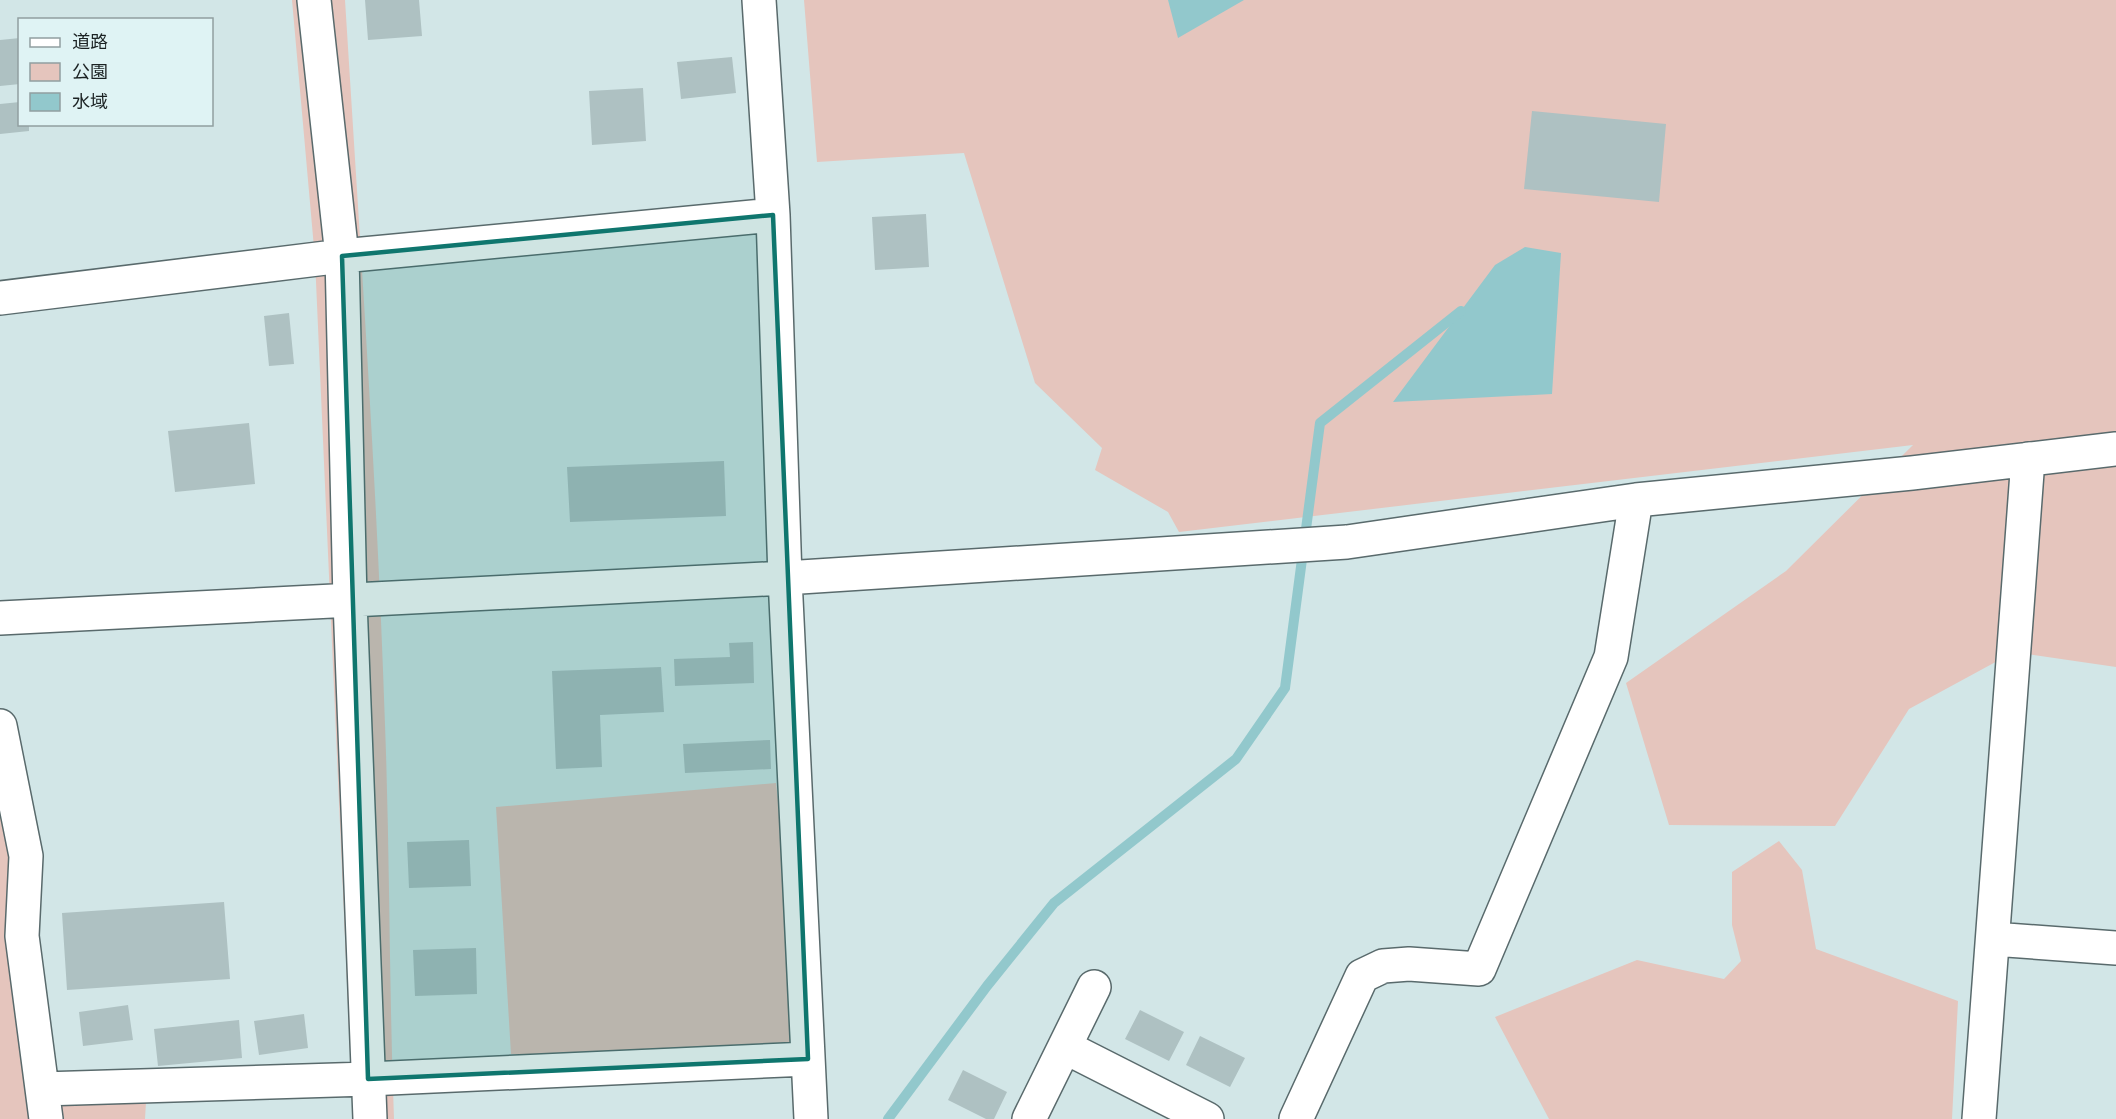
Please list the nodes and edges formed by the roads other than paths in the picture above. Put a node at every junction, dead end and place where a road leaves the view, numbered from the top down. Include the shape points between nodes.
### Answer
1 (314, 0) edge
2 (759, 0) edge
3 (773, 215) junction
4 (342, 256) junction
5 (0, 298) edge
6 (2116, 449) edge
7 (2028, 459) junction
8 (1636, 500) junction
9 (784, 578) junction
10 (350, 601) junction
11 (0, 618) edge
12 (0, 726) edge
13 (1993, 939) junction
14 (2116, 948) edge
15 (1094, 987) dead end
16 (1065, 1047) junction
17 (808, 1059) junction
18 (368, 1078) junction
19 (44, 1104) edge
20 (370, 1119) edge
21 (811, 1119) edge
22 (1029, 1119) edge
23 (1207, 1119) edge
24 (1296, 1119) edge
25 (1979, 1119) edge

1 - 4 street
2 - 3 street
3 - 4 street
3 - 9 street
4 - 5 street
4 - 10 street
6 - 7 street
7 - 8 street
7 - 13 street
8 - 9 street via 1347,542
8 - 24 street via 1611,657 1479,969 1409,964 1383,966 1362,976
9 - 10 street
9 - 17 street
10 - 11 street
10 - 18 street
12 - 19 street via 26,856 22,936
13 - 14 street
13 - 25 street
15 - 16 street
16 - 22 street
16 - 23 street
17 - 18 street
17 - 21 street
18 - 19 street
18 - 20 street

